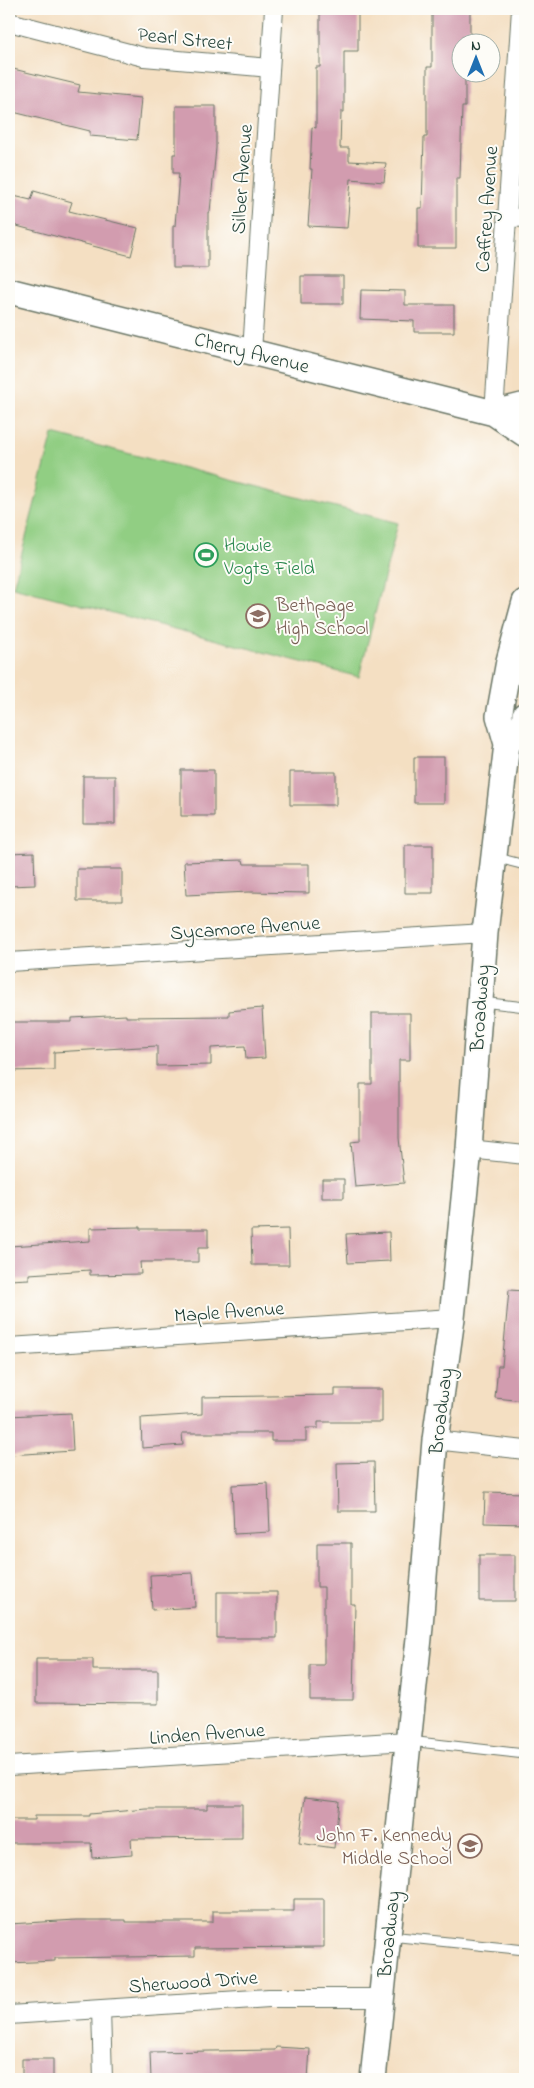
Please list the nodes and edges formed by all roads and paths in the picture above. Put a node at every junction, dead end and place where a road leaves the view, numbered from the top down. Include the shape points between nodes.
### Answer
1 (274, 9) edge
2 (521, 9) edge
3 (9, 22) edge
4 (270, 68) junction
5 (506, 217) junction
6 (525, 218) edge
7 (9, 291) edge
8 (252, 352) junction
9 (525, 407) edge
10 (494, 413) junction
11 (524, 437) edge
12 (525, 602) edge
13 (525, 715) edge
14 (512, 745) junction
15 (494, 857) junction
16 (525, 865) edge
17 (485, 933) junction
18 (9, 962) edge
19 (480, 1002) junction
20 (525, 1007) edge
21 (469, 1149) junction
22 (525, 1155) edge
23 (452, 1318) junction
24 (9, 1347) edge
25 (435, 1440) junction
26 (525, 1450) edge
27 (408, 1741) junction
28 (525, 1754) edge
29 (9, 1766) edge
30 (388, 1936) junction
31 (525, 1950) edge
32 (381, 1998) junction
33 (101, 2009) junction
34 (9, 2015) edge
35 (103, 2079) edge
36 (373, 2079) edge

1 - 4 street, Silber Avenue
2 - 5 street, Caffrey Avenue
3 - 4 street, Pearl Street via 144,57
4 - 8 street, Silber Avenue
5 - 6 street
5 - 10 street, Caffrey Avenue
7 - 8 main road, Cherry Avenue
8 - 10 main road, Cherry Avenue
9 - 10 main road, Cherry Avenue
10 - 11 main road, Cherry Avenue
12 - 14 main road, Broadway via 499,716
13 - 14 main road
14 - 15 main road, Broadway
15 - 16 lane
15 - 17 main road, Broadway
17 - 18 street, Sycamore Avenue
17 - 19 main road, Broadway
19 - 20 lane
19 - 21 main road, Broadway
21 - 22 street
21 - 23 main road, Broadway
23 - 24 street, Maple Avenue
23 - 25 main road, Broadway
25 - 26 street
25 - 27 main road, Broadway
27 - 28 lane
27 - 29 street, Linden Avenue
27 - 30 main road, Broadway
30 - 31 lane
30 - 32 main road, Broadway
32 - 33 street, Sherwood Drive via 269,1998
32 - 36 main road, Broadway
33 - 34 street, Sherwood Drive
33 - 35 street

